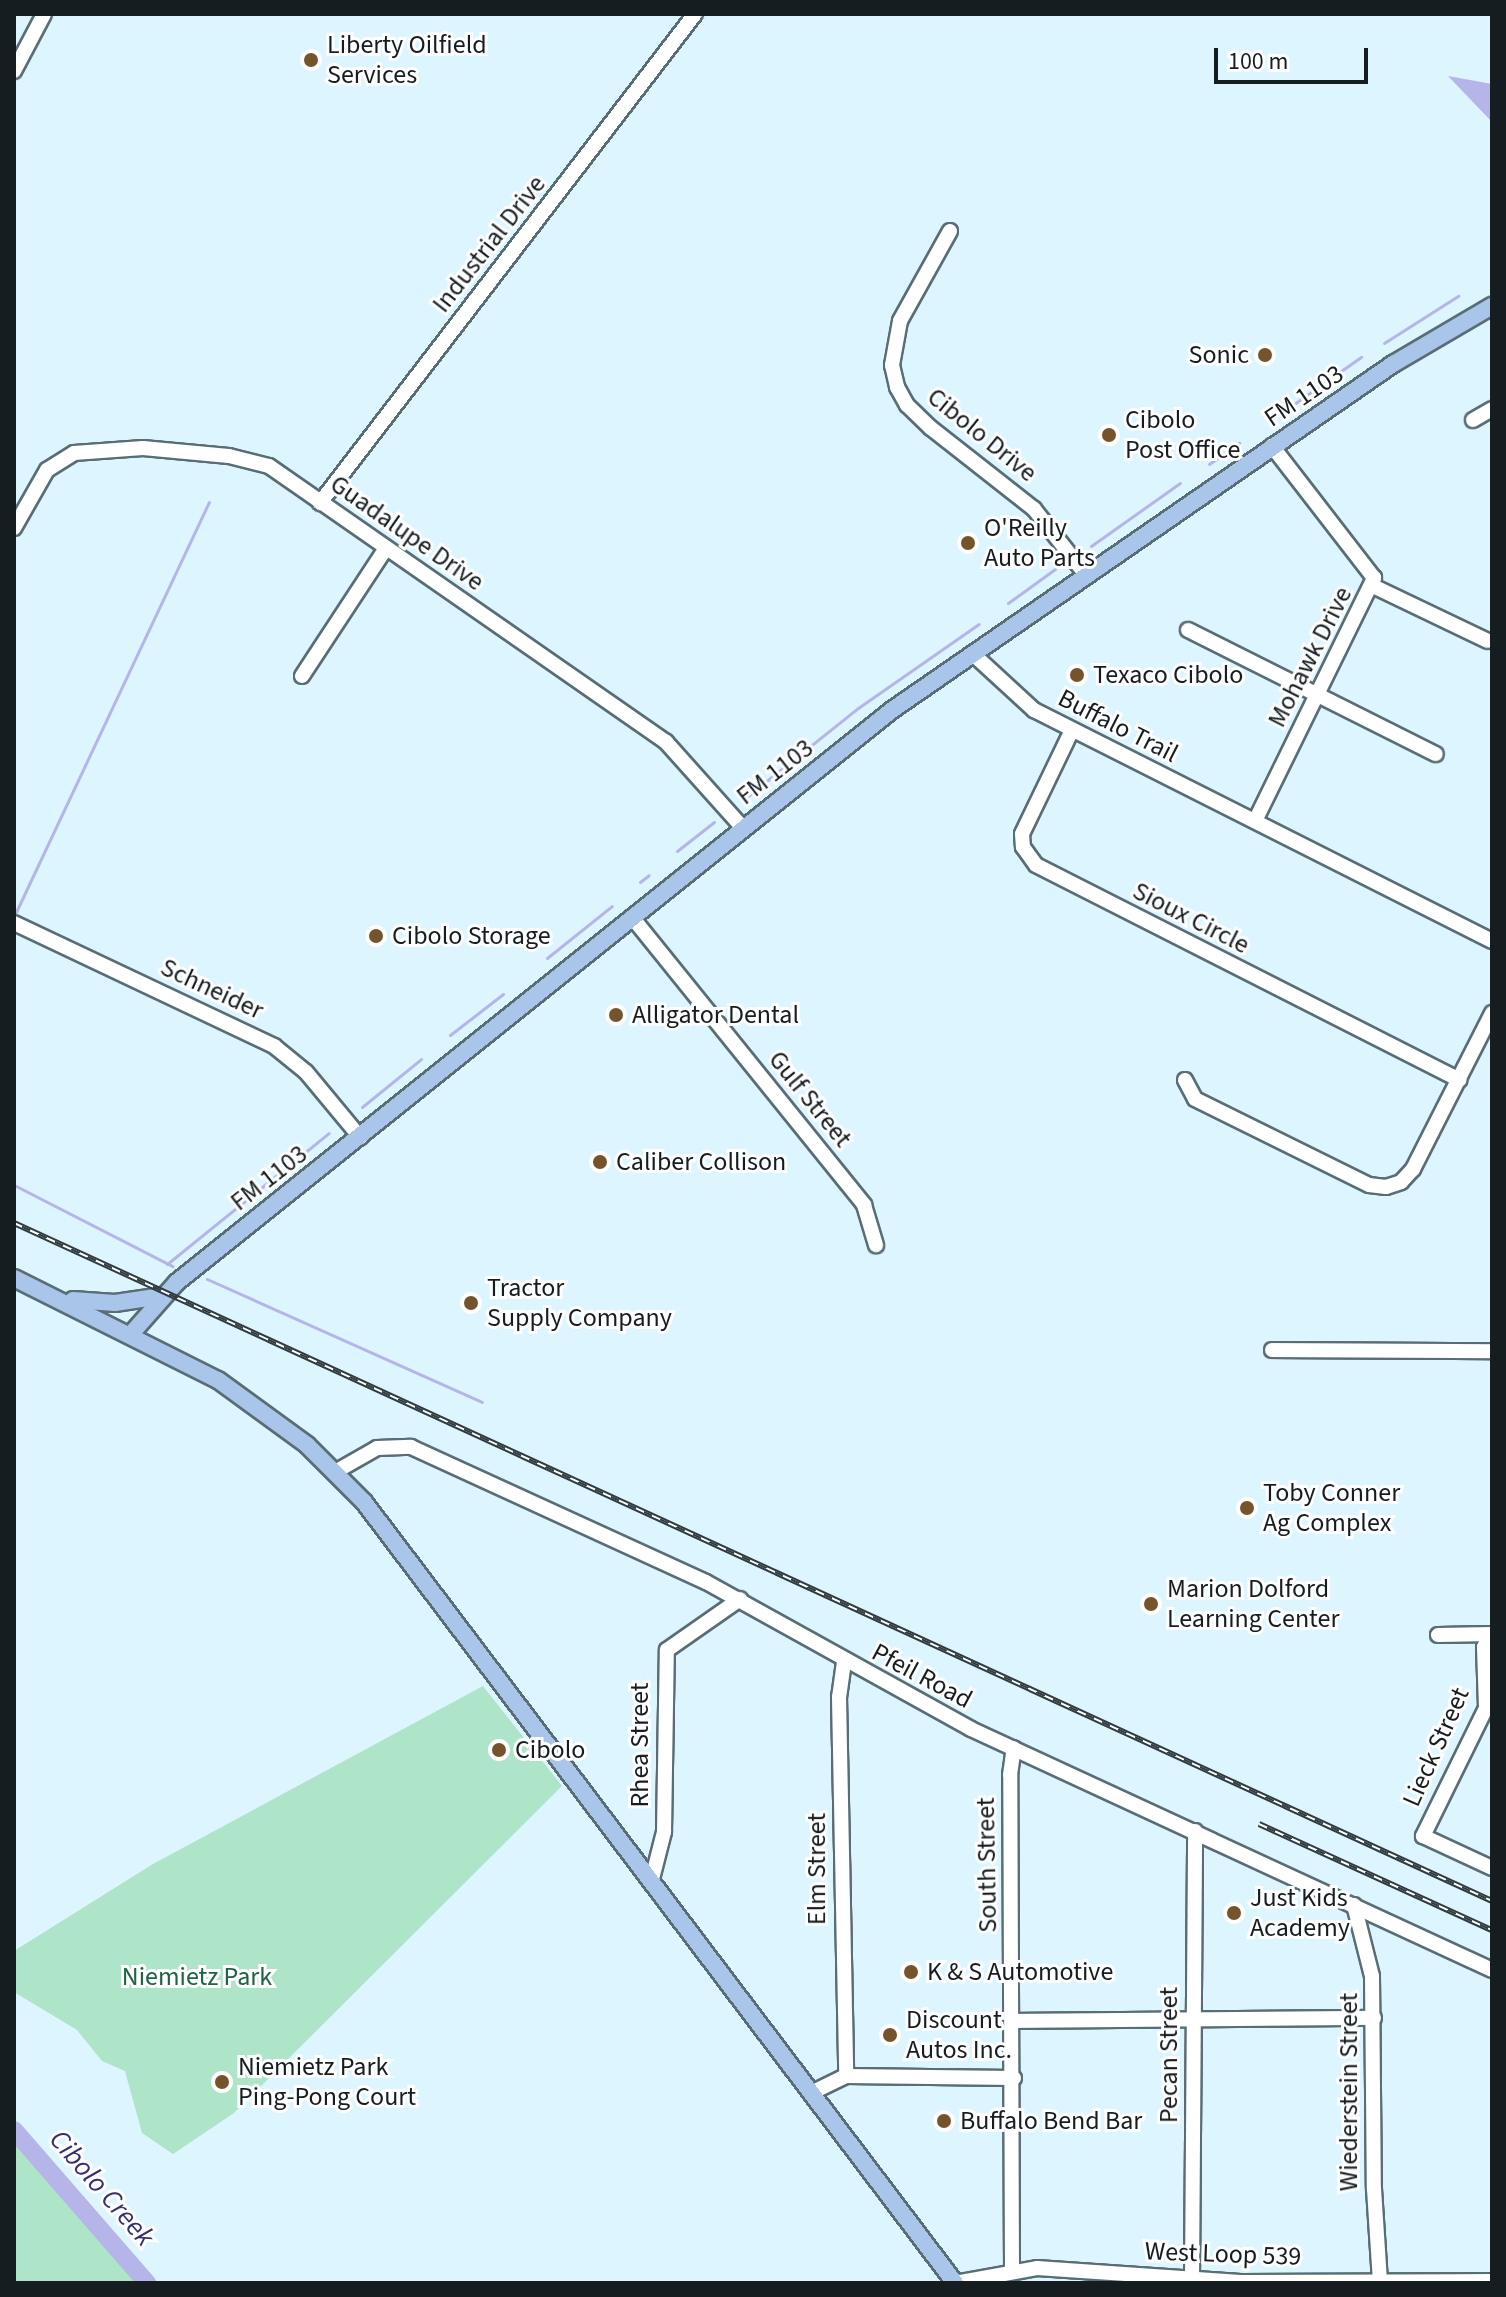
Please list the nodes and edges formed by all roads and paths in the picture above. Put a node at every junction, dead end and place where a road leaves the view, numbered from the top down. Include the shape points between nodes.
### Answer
1 (44, 14) edge
2 (695, 14) edge
3 (14, 71) edge
4 (950, 231) dead end
5 (1492, 306) edge
6 (1492, 409) edge
7 (1473, 420) dead end
8 (1272, 446) junction
9 (320, 503) junction
10 (14, 528) edge
11 (386, 548) junction
12 (1087, 576) junction
13 (1373, 586) junction
14 (1188, 630) dead end
15 (1488, 641) dead end
16 (973, 654) junction
17 (302, 676) dead end
18 (1317, 696) junction
19 (1072, 730) junction
20 (1436, 754) dead end
21 (1255, 821) junction
22 (743, 828) junction
23 (632, 917) junction
24 (14, 923) edge
25 (1492, 941) edge
26 (1492, 1013) edge
27 (1185, 1080) dead end
28 (1460, 1080) junction
29 (360, 1137) junction
30 (876, 1245) dead end
31 (14, 1278) edge
32 (162, 1296) junction
33 (54, 1297) junction
34 (131, 1334) junction
35 (1272, 1350) dead end
36 (1492, 1351) edge
37 (335, 1472) junction
38 (740, 1599) junction
39 (1492, 1634) edge
40 (1438, 1635) dead end
41 (844, 1662) junction
42 (1489, 1710) edge
43 (1014, 1748) junction
44 (1195, 1831) junction
45 (1492, 1868) edge
46 (652, 1879) junction
47 (1354, 1905) junction
48 (1492, 1970) edge
49 (1193, 2018) junction
50 (1374, 2018) junction
51 (1013, 2021) junction
52 (846, 2076) junction
53 (1014, 2078) junction
54 (811, 2093) junction
55 (1012, 2270) junction
56 (1192, 2280) junction
57 (1380, 2281) edge
58 (1492, 2281) edge
59 (955, 2283) edge

1 - 3 street
2 - 9 street, Industrial Drive
4 - 12 street, Cibolo Drive via 900,321 892,365 897,387 931,428 1034,509
5 - 8 main road, FM 1103 / FM 1103 via 1427,342
6 - 7 street
8 - 12 main road, FM 1103 / FM 1103
8 - 13 street, Mohawk Drive via 1372,570
9 - 10 street, Guadalupe Drive via 255,462 143,448 104,449 55,463
9 - 11 street, Guadalupe Drive
11 - 17 street
11 - 22 street, Guadalupe Drive via 666,742
12 - 16 main road, FM 1103 / FM 1103
13 - 15 street
13 - 18 street, Mohawk Drive
14 - 18 street
16 - 19 street, Buffalo Trail via 1020,701
16 - 22 main road, FM 1103 / FM 1103
18 - 20 street
18 - 21 street, Mohawk Drive
19 - 21 street, Buffalo Trail
19 - 28 street, Sioux Circle via 1022,834 1023,847 1036,865
21 - 25 street, Buffalo Trail via 1267,832 1291,839
22 - 23 main road, FM 1103 / FM 1103
23 - 29 main road, FM 1103 / FM 1103
23 - 30 street, Gulf Street via 864,1205
24 - 29 street, Schneider via 274,1046 306,1072
26 - 28 street
27 - 28 street via 1195,1099 1377,1187 1401,1182 1413,1169
29 - 32 main road, FM 1103 / FM 1103
31 - 33 main road
32 - 33 main road via 88,1303
32 - 34 main road, FM 1103 / FM 1103
33 - 34 main road
34 - 37 main road via 244,1397
35 - 36 street
37 - 38 street, Pfeil Road via 377,1448 411,1447
37 - 46 main road via 391,1532
38 - 41 street, Pfeil Road
38 - 46 street, Rhea Street via 676,1640 663,1663 664,1832
39 - 40 street
39 - 42 street, Lieck Street via 1484,1647
41 - 43 street, Pfeil Road
41 - 52 street, Elm Street via 839,1697
42 - 45 street, Lieck Street via 1423,1836
43 - 44 street, Pfeil Road
43 - 51 street, South Street
44 - 47 street, Pfeil Road
44 - 49 street, Pecan Street
46 - 54 main road
47 - 48 street, Pfeil Road
47 - 50 street, Wiederstein Street via 1372,1976
49 - 50 street
49 - 51 street
49 - 56 street, Pecan Street
50 - 57 street, Wiederstein Street
51 - 53 street, South Street
52 - 53 street
52 - 54 street
53 - 55 street, South Street
54 - 59 main road
55 - 56 street, West Loop 539
55 - 59 street, West Loop 539
56 - 57 street, West Loop 539
57 - 58 street, West Loop 539

